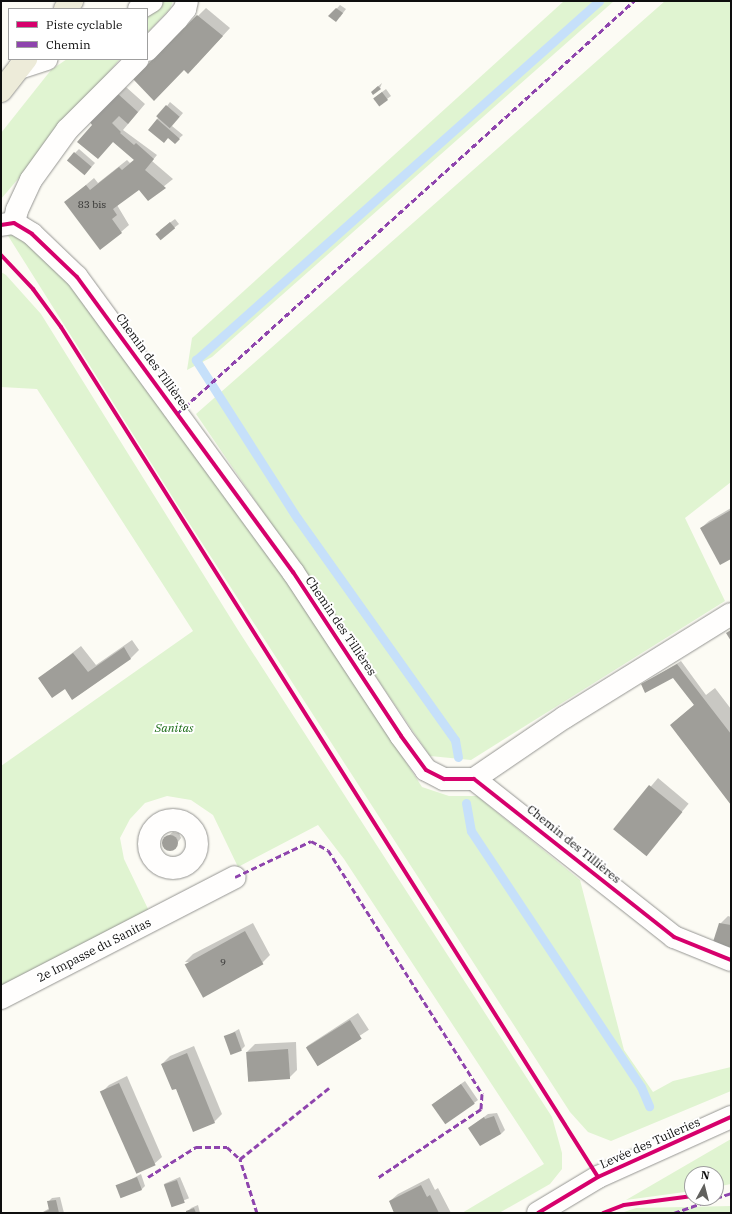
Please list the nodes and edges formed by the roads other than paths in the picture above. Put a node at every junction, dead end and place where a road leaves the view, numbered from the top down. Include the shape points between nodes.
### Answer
1 (152, 1) edge
2 (187, 1) edge
3 (141, 8) edge
4 (148, 49) edge
5 (41, 60) edge
6 (137, 60) edge
7 (23, 63) edge
8 (1, 91) edge
9 (8, 224) edge
10 (731, 614) edge
11 (474, 779) junction
12 (181, 866) dead end
13 (235, 877) dead end
14 (187, 902) junction
15 (731, 960) edge
16 (1, 998) edge
17 (731, 1117) edge
18 (538, 1213) edge

1 - 3 street
2 - 4 street via 177,20
5 - 7 street
6 - 9 street via 67,130 31,180
7 - 8 main road
9 - 11 street, Chemin des Tillières via 32,234 77,277 293,572 422,765 434,776 444,779
10 - 11 street via 565,717
11 - 15 street, Chemin des Tillières via 674,937
12 - 14 street
13 - 14 street, 2e Impasse du Sanitas
14 - 16 street, 2e Impasse du Sanitas
17 - 18 street, Levée des Tuileries via 598,1177

